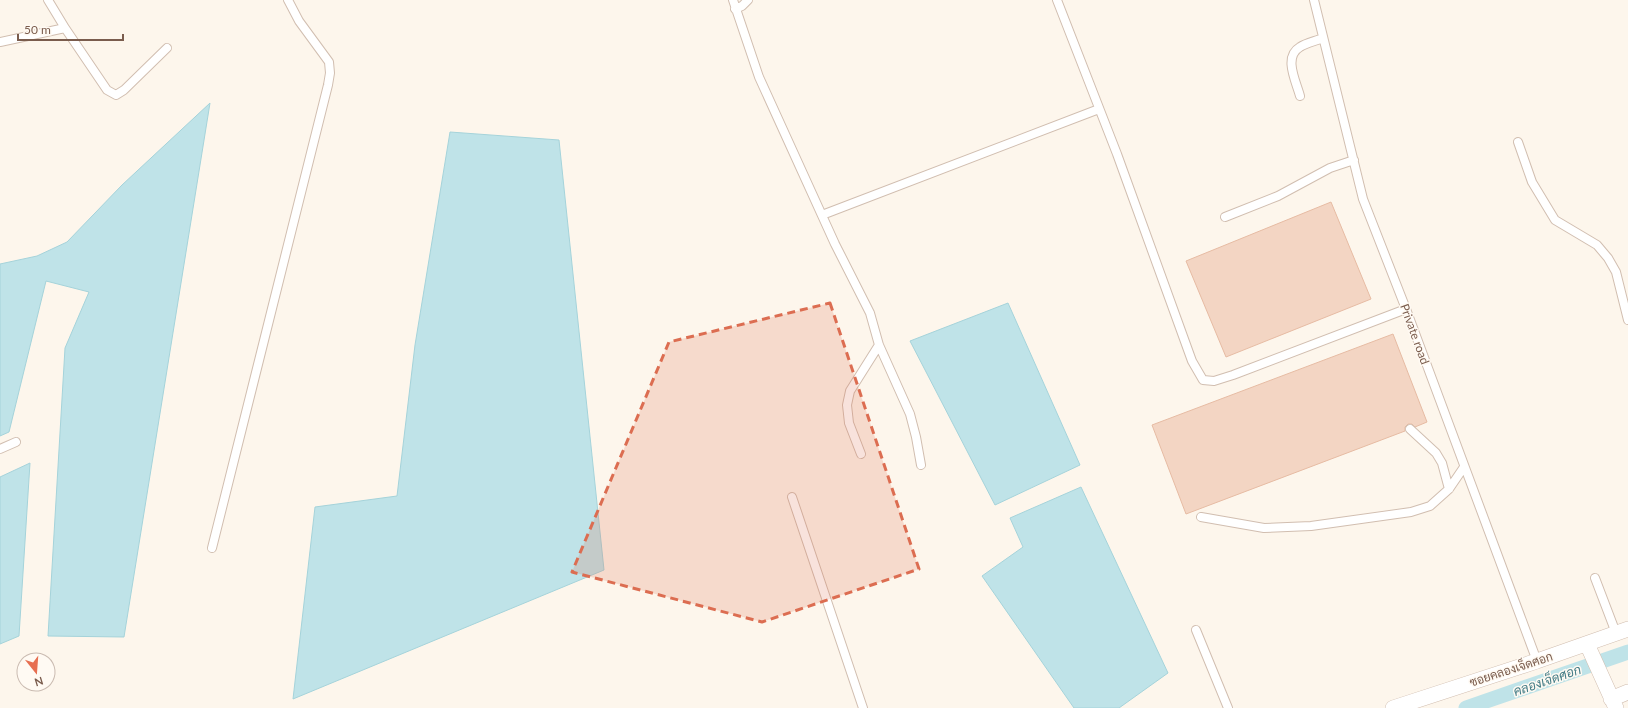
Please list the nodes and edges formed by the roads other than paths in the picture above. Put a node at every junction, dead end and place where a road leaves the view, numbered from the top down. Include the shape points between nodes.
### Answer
1 (48, 0) edge
2 (288, 0) edge
3 (733, 0) edge
4 (748, 0) edge
5 (1057, 0) edge
6 (1314, 0) edge
7 (735, 9) junction
8 (65, 28) junction
9 (1324, 38) junction
10 (0, 42) edge
11 (167, 48) dead end
12 (1300, 96) dead end
13 (1099, 109) junction
14 (1518, 142) dead end
15 (1354, 160) junction
16 (822, 215) junction
17 (1225, 218) dead end
18 (1406, 309) junction
19 (1628, 320) edge
20 (879, 345) junction
21 (1410, 429) dead end
22 (16, 442) dead end
23 (0, 449) edge
24 (861, 454) dead end
25 (920, 465) dead end
26 (1464, 467) junction
27 (1449, 489) junction
28 (792, 497) dead end
29 (1201, 517) dead end
30 (212, 548) dead end
31 (1596, 578) dead end
32 (1196, 630) dead end
33 (1622, 631) edge
34 (1588, 648) junction
35 (1538, 661) junction
36 (1628, 692) edge
37 (1613, 703) edge
38 (863, 708) edge
39 (1228, 708) edge
40 (1393, 708) edge

1 - 8 lane
2 - 30 lane via 299,21 329,62 328,85
3 - 7 lane
4 - 7 lane
5 - 13 lane
6 - 9 lane, Private road
7 - 16 lane via 759,77
8 - 10 lane
8 - 11 lane via 107,90 116,94 124,90
9 - 12 lane via 1300,47 1293,54 1291,63
9 - 15 lane, Private road
13 - 16 lane
13 - 18 lane via 1192,361 1203,380 1214,381 1234,375
14 - 19 lane via 1532,182 1555,220 1597,245 1608,258 1616,272
15 - 17 lane via 1330,168 1278,196
15 - 18 lane, Private road via 1372,223
16 - 20 lane via 870,313
18 - 26 lane, Private road
20 - 24 lane via 850,391 846,405 849,423
20 - 25 lane via 910,414
21 - 27 lane via 1436,453 1442,463
22 - 23 lane
26 - 27 lane
26 - 35 lane, Private road
27 - 29 lane via 1430,506 1411,512 1311,526 1264,528
28 - 38 lane
31 - 33 lane
32 - 39 lane
33 - 34 street, ซอยคลองเจ็ดศอก
34 - 35 street, ซอยคลองเจ็ดศอก
34 - 37 street
35 - 40 street, ซอยคลองเจ็ดศอก
36 - 37 street

